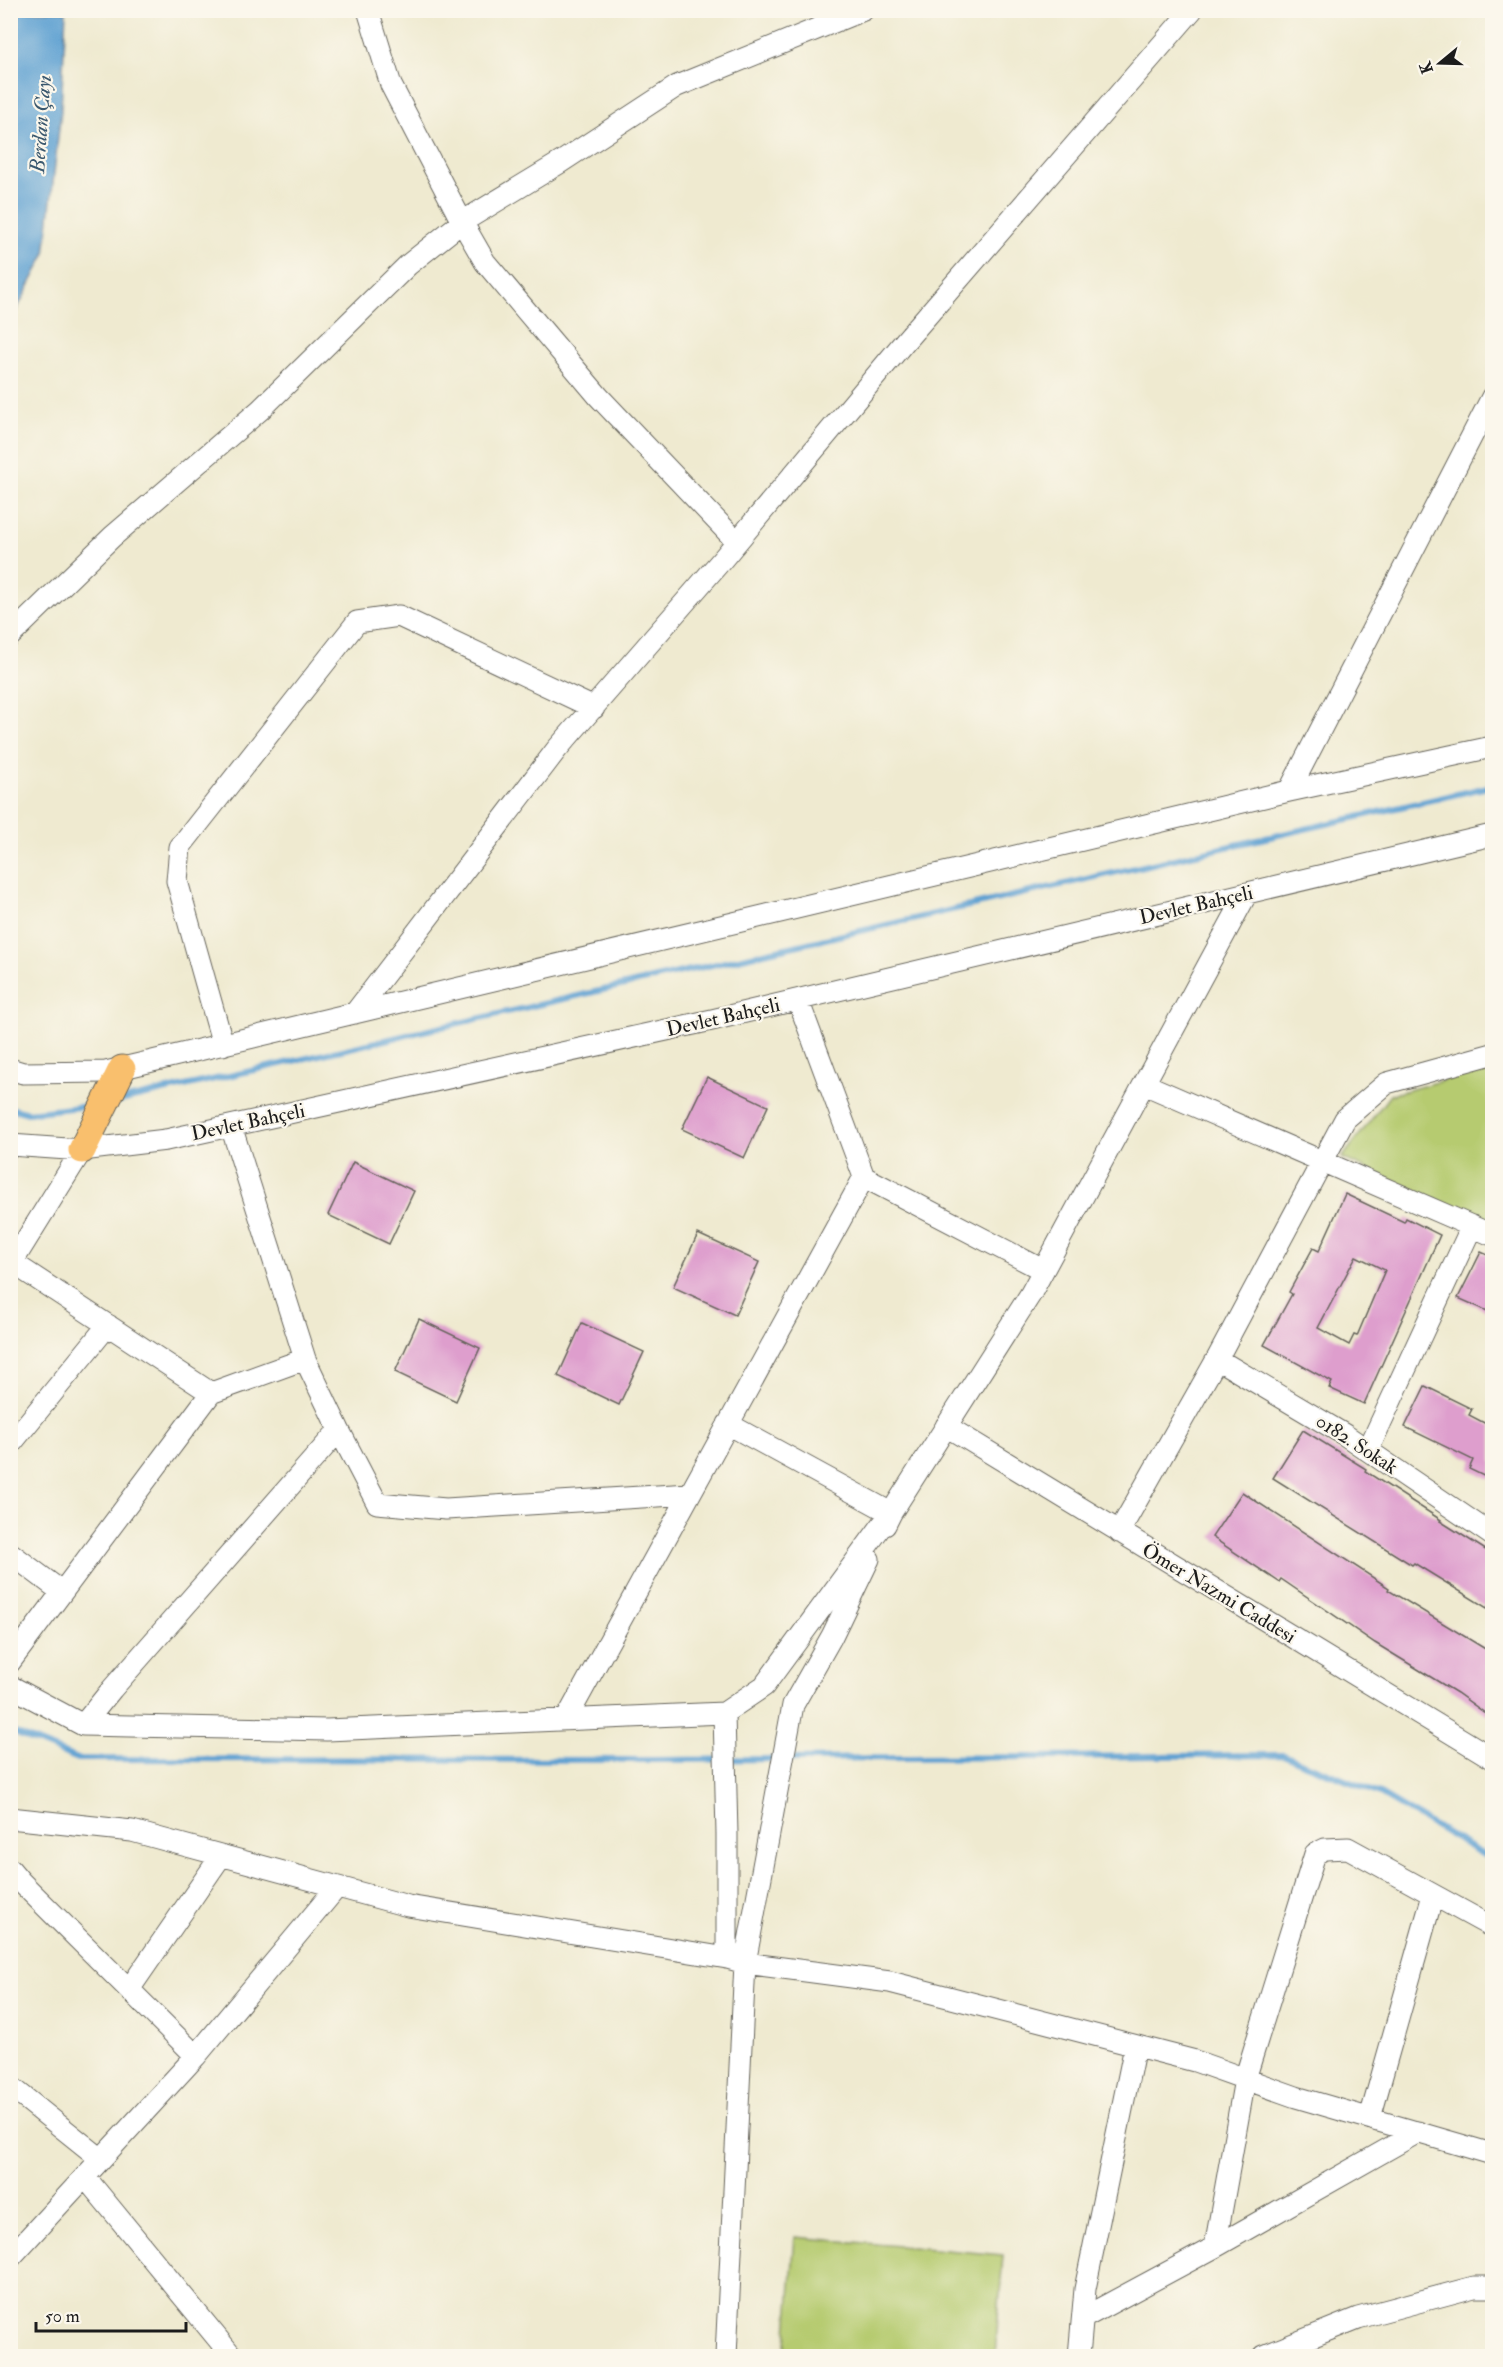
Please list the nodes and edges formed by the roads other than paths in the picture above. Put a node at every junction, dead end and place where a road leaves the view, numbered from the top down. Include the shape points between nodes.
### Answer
1 (368, 10) edge
2 (862, 10) edge
3 (1192, 10) edge
4 (462, 222) junction
5 (1492, 397) edge
6 (737, 542) junction
7 (10, 636) edge
8 (594, 708) junction
9 (1492, 747) edge
10 (1289, 791) junction
11 (1492, 835) edge
12 (1247, 893) junction
13 (798, 1000) junction
14 (355, 1013) junction
15 (223, 1045) junction
16 (1492, 1054) edge
17 (10, 1069) edge
18 (122, 1069) junction
19 (1144, 1084) junction
20 (231, 1126) junction
21 (10, 1145) edge
22 (82, 1150) junction
23 (1322, 1161) junction
24 (864, 1177) junction
25 (1472, 1226) junction
26 (1492, 1235) edge
27 (12, 1264) edge
28 (1043, 1270) junction
29 (108, 1325) junction
30 (305, 1359) junction
31 (1217, 1359) junction
32 (211, 1393) junction
33 (728, 1424) junction
34 (946, 1426) junction
35 (339, 1430) junction
36 (10, 1445) edge
37 (1368, 1450) junction
38 (690, 1494) junction
39 (891, 1513) junction
40 (1119, 1532) junction
41 (1492, 1535) edge
42 (10, 1553) edge
43 (62, 1592) junction
44 (10, 1662) edge
45 (10, 1686) edge
46 (724, 1713) junction
47 (567, 1718) junction
48 (83, 1725) junction
49 (1492, 1758) edge
50 (10, 1818) edge
51 (221, 1856) junction
52 (10, 1869) edge
53 (337, 1887) junction
54 (1433, 1895) junction
55 (1492, 1927) edge
56 (736, 1960) junction
57 (130, 1988) junction
58 (1135, 2046) junction
59 (196, 2055) junction
60 (1245, 2079) junction
61 (10, 2086) edge
62 (1370, 2118) junction
63 (1418, 2132) junction
64 (1492, 2154) edge
65 (101, 2159) junction
66 (85, 2177) junction
67 (1215, 2247) junction
68 (10, 2258) edge
69 (1492, 2287) edge
70 (1083, 2318) junction
71 (232, 2356) edge
72 (726, 2356) edge
73 (1079, 2356) edge
74 (1264, 2356) edge

1 - 4 street via 391,85
2 - 4 street via 677,87
3 - 6 street
4 - 6 street via 485,262 599,397
4 - 7 street via 408,265 260,410 112,537
5 - 10 street
6 - 8 street
8 - 14 street via 557,749
8 - 15 street via 399,616 357,622 180,848 177,881
9 - 10 street
10 - 14 street
11 - 12 street, Devlet Bahçeli
12 - 13 street, Devlet Bahçeli
12 - 19 street
13 - 20 street, Devlet Bahçeli
13 - 24 street
14 - 15 street
15 - 18 street
16 - 23 street via 1387,1083 1345,1119
17 - 18 street via 23,1073
18 - 22 main road
19 - 23 street
19 - 28 street
20 - 22 street, Devlet Bahçeli via 166,1140
20 - 30 street
21 - 22 street, Devlet Bahçeli
22 - 27 street
23 - 25 street
23 - 31 street
24 - 28 street
24 - 33 street
25 - 26 street
25 - 37 street
27 - 29 street
28 - 34 street
29 - 32 street
29 - 36 street
30 - 32 street
30 - 35 street
31 - 37 street, 0182. Sokak
31 - 40 street
32 - 43 street
33 - 38 street
33 - 39 street
34 - 39 street
34 - 40 street, Ömer Nazmi Caddesi
35 - 38 street via 377,1503 446,1509
35 - 48 street
37 - 41 street, 0182. Sokak
38 - 47 street
39 - 46 street via 764,1686
39 - 56 street via 793,1705
40 - 49 street, Ömer Nazmi Caddesi
42 - 43 street
43 - 44 street
45 - 48 street
46 - 47 street
46 - 56 street
47 - 48 street via 327,1730
50 - 51 street via 132,1831
51 - 53 street
51 - 57 street
52 - 57 street
53 - 56 street via 408,1906
53 - 59 street
54 - 55 street
54 - 60 street via 1348,1848 1325,1849 1315,1854
54 - 62 street
56 - 58 street via 890,1982
56 - 72 street
57 - 59 street
58 - 60 street
58 - 70 street via 1085,2289
59 - 65 street
60 - 62 street
60 - 67 street
61 - 65 street
62 - 63 street
63 - 64 street
63 - 67 street
65 - 66 street
66 - 68 street
66 - 71 street
67 - 70 street
69 - 74 street via 1474,2287 1358,2318
70 - 73 street

